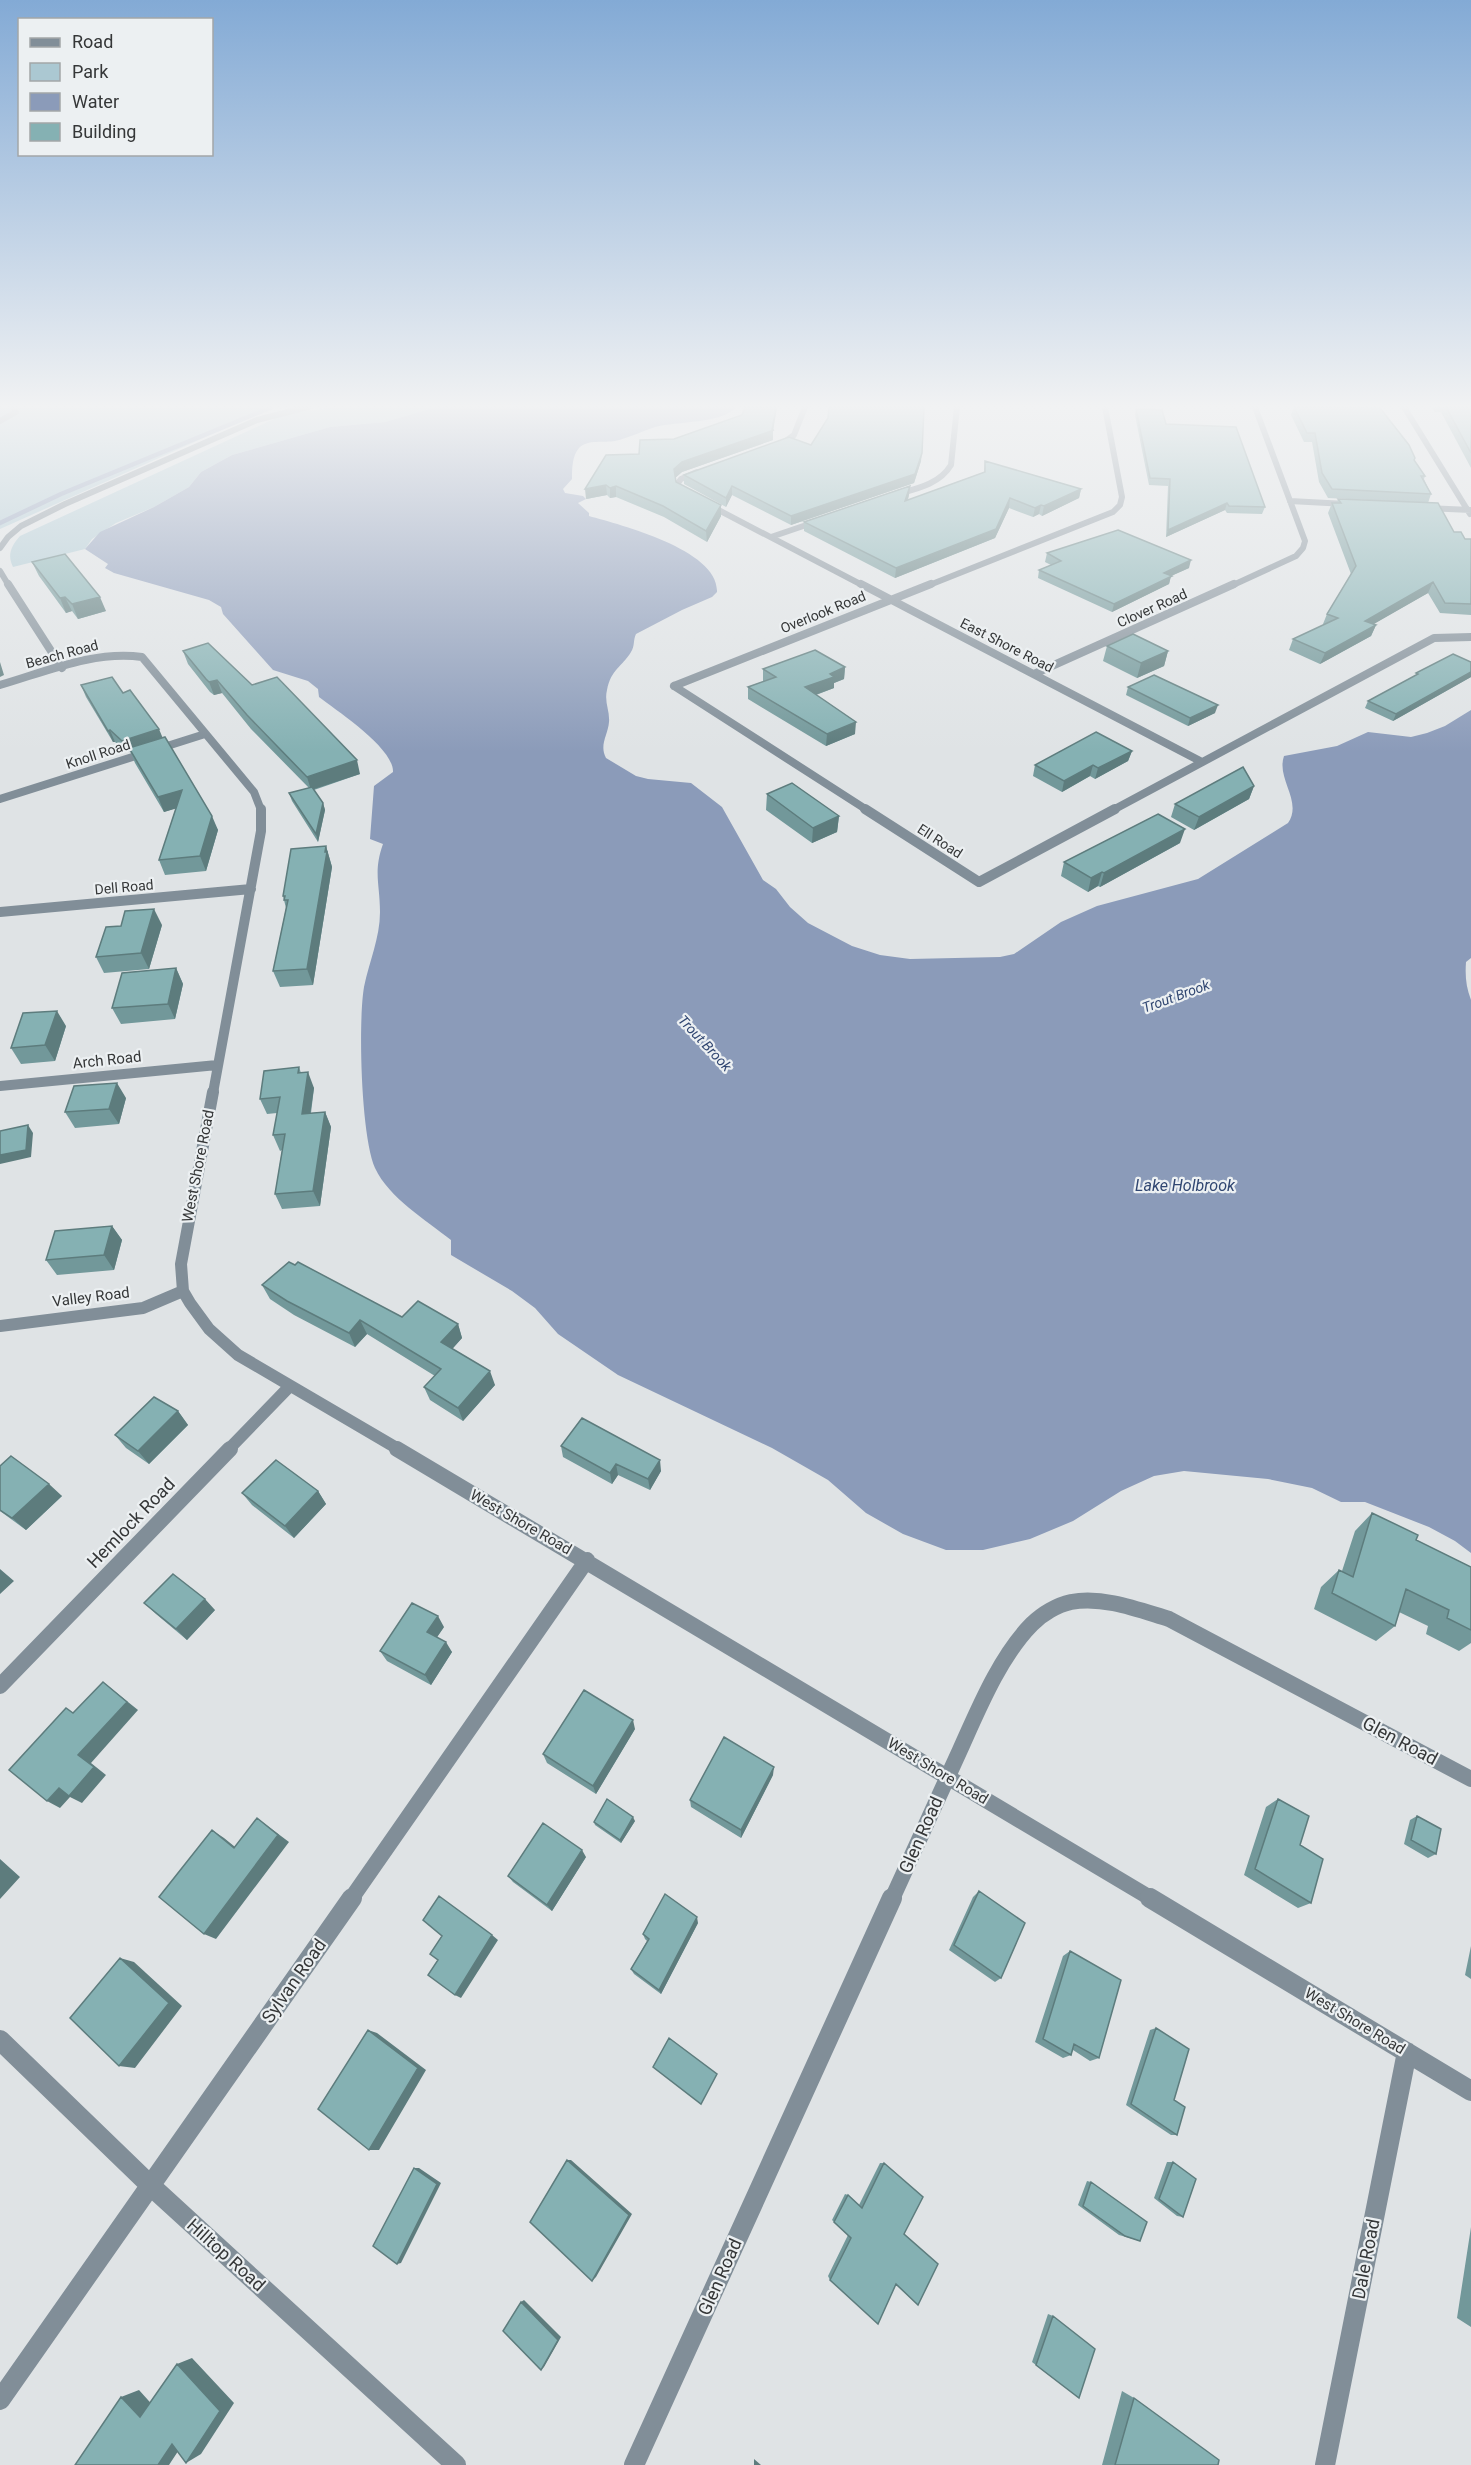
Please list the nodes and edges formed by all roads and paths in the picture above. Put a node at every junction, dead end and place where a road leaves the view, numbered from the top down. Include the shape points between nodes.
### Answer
1 (29, 522) edge
2 (743, 522) edge
3 (816, 522) edge
4 (1092, 522) edge
5 (1298, 522) edge
6 (771, 537) junction
7 (0, 548) edge
8 (0, 571) edge
9 (890, 600) junction
10 (1471, 637) edge
11 (132, 654) joint
12 (62, 668) junction
13 (1034, 674) junction
14 (0, 685) edge
15 (674, 686) joint
16 (205, 734) junction
17 (1202, 762) junction
18 (0, 799) edge
19 (251, 889) junction
20 (0, 912) edge
21 (217, 1065) junction
22 (0, 1086) edge
23 (183, 1291) junction
24 (0, 1326) edge
25 (289, 1387) junction
26 (587, 1560) junction
27 (0, 1686) edge
28 (948, 1776) junction
29 (1471, 1779) edge
30 (0, 2040) edge
31 (1407, 2052) junction
32 (1471, 2091) edge
33 (151, 2186) junction
34 (0, 2400) edge
35 (456, 2465) edge
36 (634, 2465) edge
37 (1325, 2465) edge

1 - 7 street
2 - 6 street, East Shore Road
3 - 6 street
4 - 9 street, Overlook Road
5 - 13 street, Clover Road via 1305,540 1304,548 1295,556
6 - 9 street, East Shore Road
8 - 12 street
9 - 13 street, East Shore Road
9 - 15 street, Overlook Road
10 - 17 street via 1434,638
11 - 12 street, Beach Road
11 - 16 street, West Shore Road via 150,663
12 - 14 street, Beach Road
13 - 17 street, East Shore Road
15 - 17 street, Ell Road via 979,882
16 - 18 street, Knoll Road
16 - 19 street, West Shore Road via 254,792 261,807 263,823
19 - 20 street, Dell Road
19 - 21 street, West Shore Road
21 - 22 street, Arch Road
21 - 23 street, West Shore Road via 183,1248
23 - 24 street, Valley Road via 143,1308
23 - 25 street, West Shore Road via 197,1315 222,1342
25 - 26 street, West Shore Road
25 - 27 street, Hemlock Road
26 - 28 street, West Shore Road
26 - 33 street, Sylvan Road
28 - 29 street, Glen Road via 1009,1654 1042,1613 1075,1600 1121,1604 1169,1619
28 - 31 street, West Shore Road
28 - 36 street, Glen Road
30 - 33 street, Hilltop Road
31 - 32 street, West Shore Road
31 - 37 street, Dale Road
33 - 34 street, Sylvan Road
33 - 35 street, Hilltop Road

